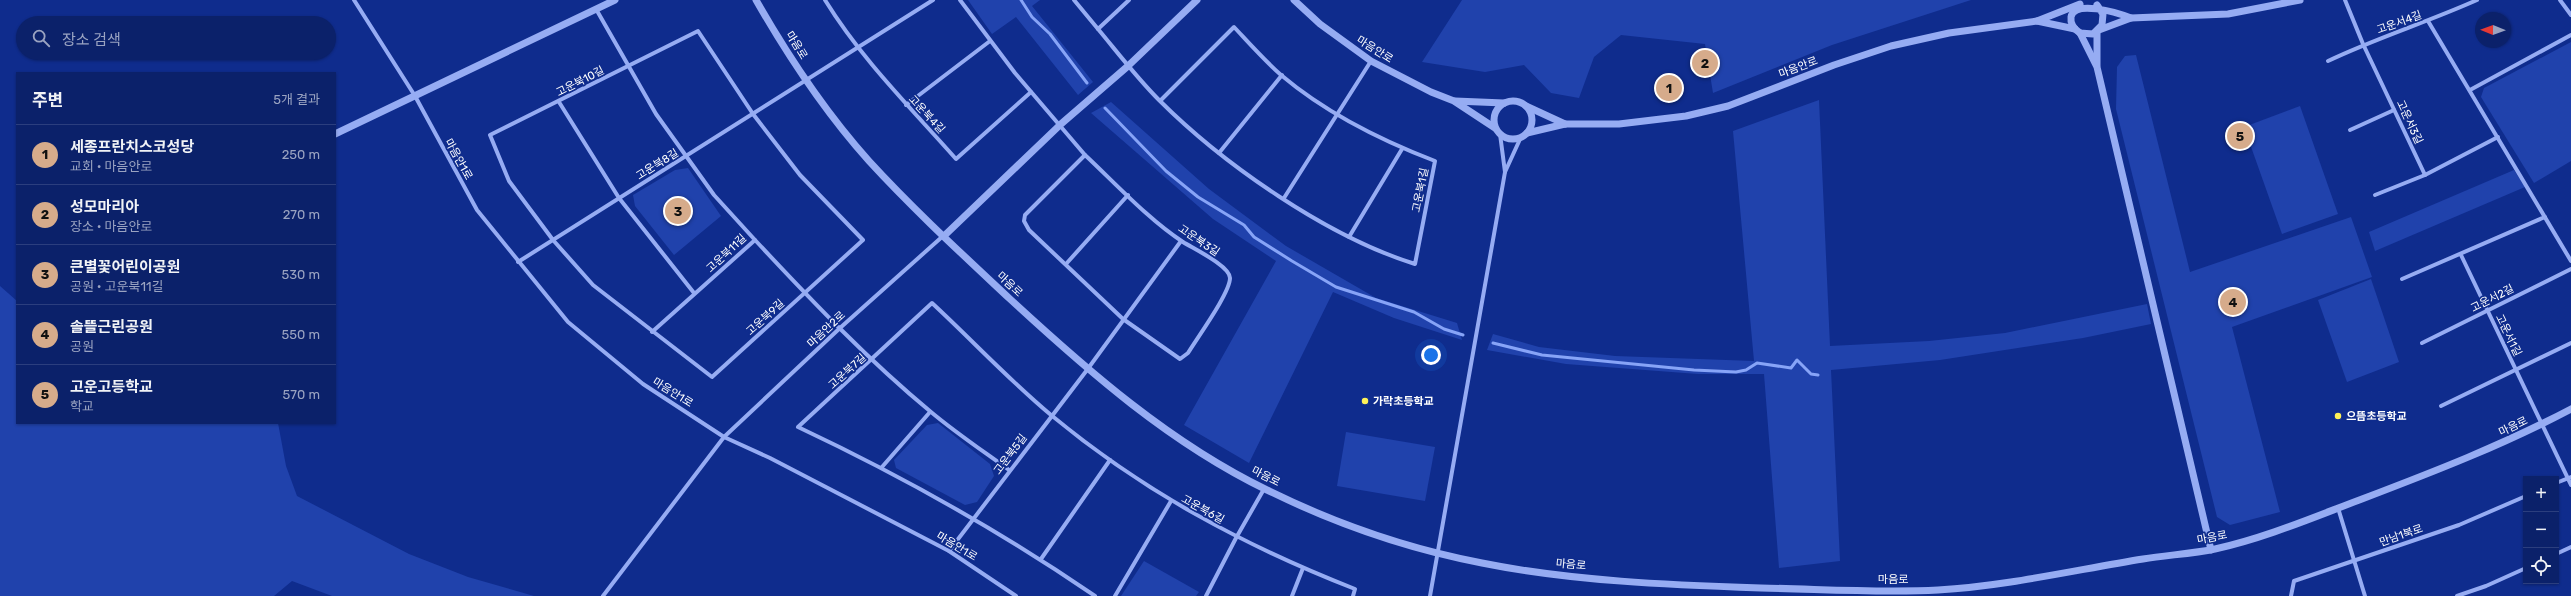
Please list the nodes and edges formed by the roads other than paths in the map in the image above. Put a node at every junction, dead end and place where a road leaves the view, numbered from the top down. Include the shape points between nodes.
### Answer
1 (354, 0) edge
2 (615, 0) edge
3 (756, 0) edge
4 (825, 0) edge
5 (933, 0) edge
6 (960, 0) edge
7 (1074, 0) edge
8 (1129, 0) edge
9 (1197, 0) edge
10 (1294, 0) edge
11 (2300, 0) edge
12 (2345, 0) edge
13 (2477, 0) edge
14 (2560, 0) edge
15 (2080, 4) junction
16 (2097, 4) junction
17 (596, 9) junction
18 (2571, 15) edge
19 (2131, 18) junction
20 (2037, 21) junction
21 (2428, 21) junction
22 (1098, 29) junction
23 (2098, 30) junction
24 (2077, 31) junction
25 (2571, 35) edge
26 (990, 41) junction
27 (2363, 44) junction
28 (857, 48) junction
29 (1371, 61) junction
30 (2328, 61) dead end
31 (1128, 66) junction
32 (629, 67) junction
33 (2097, 67) junction
34 (1282, 75) junction
35 (806, 80) junction
36 (2470, 90) junction
37 (1030, 92) junction
38 (415, 96) junction
39 (1160, 101) junction
40 (1454, 101) junction
41 (559, 102) junction
42 (1504, 103) junction
43 (906, 105) junction
44 (1525, 106) junction
45 (2394, 110) junction
46 (753, 114) junction
47 (1337, 114) junction
48 (1061, 124) junction
49 (1565, 124) junction
50 (2350, 130) dead end
51 (1498, 131) junction
52 (336, 134) edge
53 (1524, 135) junction
54 (2498, 137) junction
55 (1402, 148) junction
56 (1218, 153) junction
57 (1085, 155) junction
58 (686, 156) junction
59 (1505, 172) junction
60 (2425, 175) junction
61 (2375, 195) dead end
62 (1128, 196) junction
63 (619, 198) junction
64 (1284, 198) junction
65 (2545, 217) junction
66 (944, 236) junction
67 (1349, 238) junction
68 (553, 240) junction
69 (755, 240) junction
70 (1181, 241) junction
71 (2461, 254) junction
72 (2571, 261) edge
73 (518, 262) junction
74 (1066, 264) junction
75 (2571, 269) edge
76 (2402, 279) dead end
77 (694, 293) junction
78 (805, 293) junction
79 (2488, 311) junction
80 (1123, 319) junction
81 (840, 328) junction
82 (652, 332) junction
83 (2422, 343) dead end
84 (2571, 343) edge
85 (873, 360) junction
86 (1087, 370) junction
87 (2516, 370) junction
88 (2441, 406) dead end
89 (2571, 409) edge
90 (930, 412) junction
91 (1051, 415) junction
92 (2542, 424) junction
93 (724, 437) junction
94 (1110, 460) junction
95 (882, 467) junction
96 (1009, 470) junction
97 (2569, 478) edge
98 (2559, 482) edge
99 (2571, 485) edge
100 (1264, 489) junction
101 (2523, 497) edge
102 (1171, 501) junction
103 (2338, 508) junction
104 (974, 518) junction
105 (1236, 538) junction
106 (2571, 547) edge
107 (949, 550) junction
108 (2211, 550) junction
109 (1437, 553) junction
110 (2559, 553) edge
111 (1040, 559) junction
112 (2354, 561) junction
113 (1303, 568) junction
114 (2523, 569) edge
115 (1863, 593) edge
116 (603, 596) edge
117 (1016, 596) edge
118 (1095, 596) edge
119 (1115, 596) edge
120 (1206, 596) edge
121 (1292, 596) edge
122 (1353, 596) edge
123 (1430, 596) edge
124 (2290, 596) edge
125 (2365, 596) edge
126 (2457, 596) edge

1 - 38 street, 마음안1로
2 - 17 street
3 - 35 street, 마음로
4 - 28 street, 고운북4길
5 - 28 street, 고운북8길
6 - 26 street
7 - 22 street, 고운북1길
8 - 22 street
9 - 31 street
10 - 29 street, 마음안로 via 1320,24
11 - 19 street via 2228,14
12 - 27 street, 고운서3길
13 - 21 street, 고운서4길
14 - 18 street
15 - 16 street
15 - 20 street
15 - 24 street via 2071,15
16 - 19 street
16 - 23 street via 2104,19
17 - 32 street, 고운북11길
17 - 38 street
19 - 23 street
20 - 24 street
20 - 49 street, 마음안로 via 1949,33 1890,46 1728,106 1686,116 1619,124
21 - 27 street, 고운서4길
21 - 36 street
22 - 31 street, 고운북1길
23 - 24 street via 2089,35
23 - 33 street
24 - 33 street
25 - 36 street
26 - 37 street
26 - 43 street
27 - 30 street, 고운서4길
27 - 45 street, 고운서3길
28 - 35 street, 고운북8길
28 - 43 street, 고운북4길
29 - 40 street, 마음안로
29 - 47 street
31 - 39 street, 고운북1길
31 - 48 street
32 - 41 street, 고운북10길
32 - 46 street, 고운북10길 via 698,31
32 - 58 street, 고운북11길 via 656,114
33 - 108 street
34 - 39 street, 고운북1길 via 1234,27
34 - 47 street, 고운북1길
34 - 56 street
35 - 46 street, 고운북8길
35 - 66 street, 마음로 via 868,159
36 - 54 street
37 - 43 street, 고운북4길 via 956,159
37 - 48 street
38 - 52 street
38 - 73 street, 마음안1로 via 477,210
39 - 56 street, 고운북1길
40 - 42 street
40 - 51 street
41 - 63 street
41 - 68 street, 고운북10길 via 490,135 509,181
42 - 44 street via 1515,101
42 - 51 street via 1494,116
44 - 49 street
44 - 53 street via 1529,110 1531,122
45 - 50 street
45 - 60 street, 고운서3길
46 - 58 street, 고운북8길
46 - 78 street, 고운북9길 via 800,175 863,240
47 - 55 street, 고운북1길
47 - 64 street
48 - 57 street
48 - 66 street
49 - 53 street
51 - 53 street via 1510,138
51 - 59 street
53 - 59 street
54 - 60 street
54 - 65 street
55 - 67 street
55 - 67 street, 고운북1길 via 1435,161 1415,264 1386,255
56 - 64 street, 고운북1길
57 - 62 street, 고운북3길
57 - 74 street, 고운북3길 via 1025,215 1024,222 1029,230
58 - 63 street, 고운북8길
58 - 69 street, 고운북11길 via 714,195
59 - 109 street
60 - 61 street
62 - 70 street, 고운북3길
62 - 74 street
63 - 68 street, 고운북8길
63 - 77 street
64 - 67 street, 고운북1길
65 - 71 street
65 - 72 street
66 - 81 street, 마음안2로
66 - 86 street, 마음로
68 - 73 street, 고운북8길
68 - 82 street, 고운북9길 via 593,284
69 - 77 street, 고운북11길
69 - 78 street
70 - 80 street, 고운북5길
70 - 80 street, 고운북3길 via 1227,269 1230,278 1226,292 1188,353 1180,359
71 - 76 street
71 - 79 street, 고운서1길
73 - 93 street, 마음안1로 via 568,322 643,384
74 - 80 street, 고운북3길
75 - 79 street, 고운서2길
77 - 82 street, 고운북11길
78 - 81 street
78 - 82 street, 고운북9길 via 712,377
79 - 83 street, 고운서2길
79 - 87 street, 고운서1길
80 - 86 street, 고운북5길
81 - 85 street
81 - 93 street, 마음안2로
84 - 87 street
85 - 90 street
85 - 91 street, 고운북7길 via 932,303
85 - 95 street, 고운북7길 via 798,428
86 - 91 street, 고운북5길
86 - 100 street, 마음로 via 1193,448
87 - 88 street
87 - 92 street, 고운서1길
89 - 92 street, 마음로
90 - 95 street
90 - 96 street
91 - 94 street, 고운북6길
91 - 96 street, 고운북5길
92 - 97 street, 고운서1길
92 - 103 street, 마음로 via 2496,447
93 - 107 street, 마음안1로
93 - 116 street, 마음안2로
94 - 102 street, 고운북6길
94 - 111 street
95 - 104 street, 고운북7길
96 - 104 street, 고운북5길
97 - 98 street
97 - 99 street, 고운서1길
100 - 105 street
100 - 109 street, 마음로 via 1316,512 1416,548
101 - 112 street, 만남1북로 via 2459,525
102 - 105 street, 고운북6길
102 - 119 street
103 - 108 street, 마음로 via 2258,538
103 - 112 street
104 - 107 street, 고운북5길
104 - 111 street
105 - 113 street, 고운북6길
105 - 120 street
106 - 110 street
107 - 117 street, 마음안1로
108 - 115 street, 마음로 via 1939,590
109 - 115 street, 마음로 via 1485,564 1568,575 1692,585
109 - 123 street
111 - 118 street
112 - 124 street, 만남1북로 via 2294,581
112 - 125 street
113 - 121 street
113 - 122 street, 고운북6길 via 1355,589
114 - 126 street

